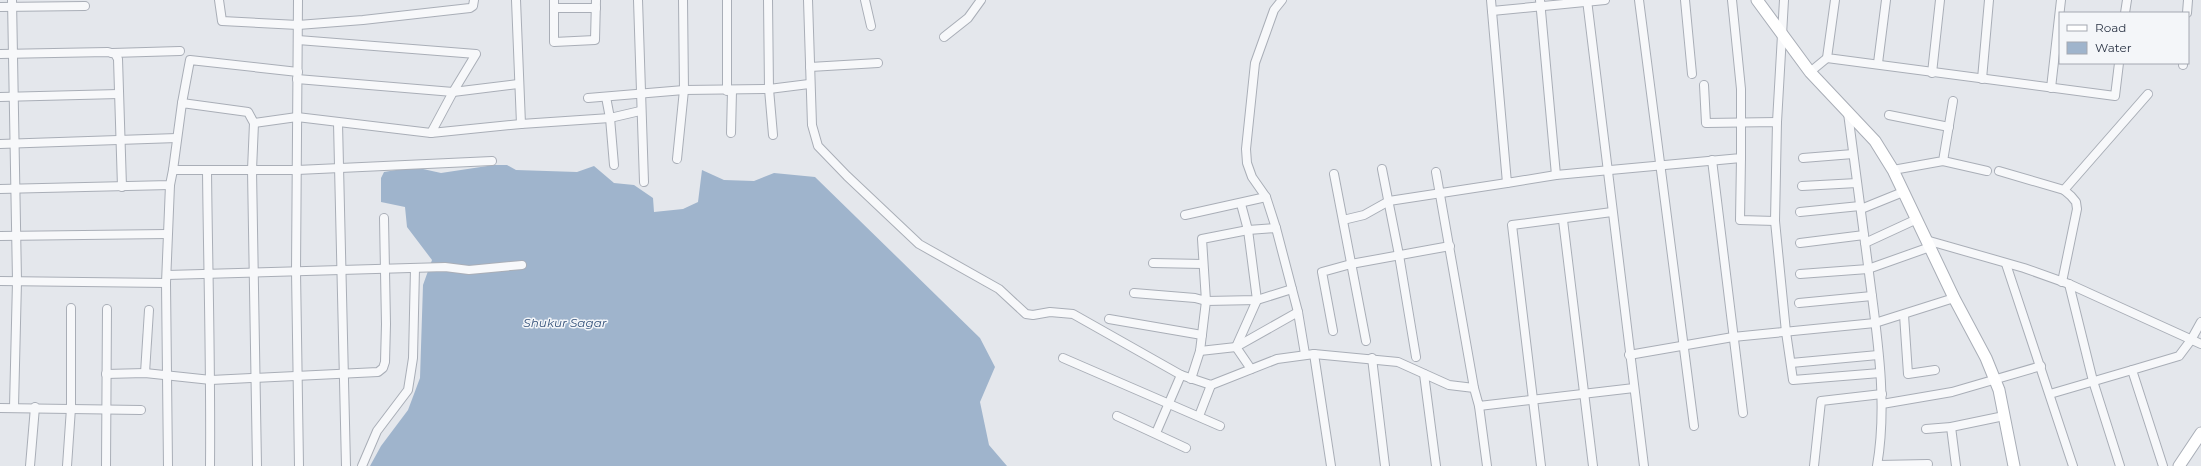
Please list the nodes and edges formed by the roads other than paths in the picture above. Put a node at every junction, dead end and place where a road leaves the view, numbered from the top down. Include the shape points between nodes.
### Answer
1 (219, 0) edge
2 (298, 0) edge
3 (474, 0) edge
4 (516, 0) edge
5 (638, 0) edge
6 (683, 0) edge
7 (727, 0) edge
8 (768, 0) edge
9 (808, 0) edge
10 (865, 0) edge
11 (981, 0) edge
12 (1282, 0) edge
13 (1491, 0) edge
14 (1605, 0) edge
15 (1639, 0) edge
16 (1685, 0) edge
17 (1732, 0) edge
18 (1757, 0) edge
19 (1784, 0) edge
20 (1835, 0) edge
21 (1886, 0) edge
22 (1940, 0) edge
23 (1989, 0) edge
24 (2061, 0) edge
25 (2127, 0) edge
26 (2188, 0) edge
27 (1587, 1) edge
28 (12, 3) edge
29 (554, 4) edge
30 (596, 4) edge
31 (1540, 4) edge
32 (85, 6) dead end
33 (0, 7) edge
34 (1492, 11) junction
35 (2060, 12) edge
36 (2126, 12) edge
37 (2187, 12) edge
38 (2059, 18) edge
39 (298, 25) junction
40 (871, 26) dead end
41 (1782, 34) junction
42 (944, 37) dead end
43 (298, 40) junction
44 (180, 51) dead end
45 (112, 53) junction
46 (0, 54) edge
47 (14, 54) junction
48 (1827, 58) junction
49 (878, 63) dead end
50 (1878, 63) junction
51 (2119, 64) edge
52 (810, 67) junction
53 (1810, 72) junction
54 (1932, 73) junction
55 (1692, 74) dead end
56 (297, 76) junction
57 (1982, 79) junction
58 (518, 84) junction
59 (809, 84) junction
60 (1704, 85) dead end
61 (2051, 88) junction
62 (770, 89) junction
63 (684, 90) junction
64 (730, 91) junction
65 (453, 92) junction
66 (640, 93) junction
67 (119, 94) junction
68 (2148, 94) dead end
69 (0, 97) edge
70 (14, 97) junction
71 (606, 97) junction
72 (588, 98) dead end
73 (1953, 101) dead end
74 (182, 103) junction
75 (640, 111) junction
76 (1848, 113) junction
77 (1889, 115) dead end
78 (297, 117) junction
79 (610, 118) junction
80 (1741, 122) junction
81 (1777, 122) junction
82 (254, 123) junction
83 (338, 124) junction
84 (521, 124) junction
85 (1949, 127) junction
86 (431, 133) junction
87 (731, 133) dead end
88 (773, 135) dead end
89 (177, 138) junction
90 (120, 141) junction
91 (0, 144) edge
92 (15, 144) junction
93 (1853, 154) junction
94 (1741, 158) junction
95 (1803, 158) dead end
96 (677, 159) dead end
97 (1712, 160) junction
98 (492, 161) dead end
99 (1943, 161) junction
100 (614, 165) dead end
101 (1659, 165) junction
102 (338, 168) junction
103 (1382, 169) dead end
104 (173, 170) junction
105 (208, 170) junction
106 (252, 170) junction
107 (297, 170) junction
108 (1893, 170) junction
109 (1999, 170) dead end
110 (1608, 171) junction
111 (1987, 171) dead end
112 (1436, 172) dead end
113 (1334, 174) dead end
114 (1556, 175) junction
115 (644, 182) dead end
116 (1507, 183) junction
117 (1857, 183) junction
118 (170, 185) junction
119 (1802, 186) dead end
120 (122, 187) junction
121 (0, 189) edge
122 (15, 189) junction
123 (2064, 190) junction
124 (1903, 192) junction
125 (1440, 193) junction
126 (1266, 197) junction
127 (1389, 201) junction
128 (1241, 204) junction
129 (1860, 208) junction
130 (1612, 212) junction
131 (1800, 212) dead end
132 (1185, 215) dead end
133 (384, 218) dead end
134 (1917, 219) junction
135 (1343, 220) junction
136 (1563, 220) junction
137 (1776, 221) junction
138 (1276, 228) junction
139 (1248, 230) junction
140 (167, 234) junction
141 (0, 236) edge
142 (16, 236) junction
143 (1865, 239) junction
144 (1800, 243) dead end
145 (1928, 244) junction
146 (1450, 246) junction
147 (1399, 255) junction
148 (1153, 263) dead end
149 (1203, 264) junction
150 (1351, 264) junction
151 (2006, 264) junction
152 (522, 265) dead end
153 (385, 268) junction
154 (415, 268) junction
155 (1868, 269) junction
156 (341, 270) junction
157 (296, 271) junction
158 (253, 273) junction
159 (208, 274) junction
160 (1800, 274) dead end
161 (166, 279) junction
162 (17, 280) junction
163 (0, 281) edge
164 (2065, 283) junction
165 (1292, 289) junction
166 (1134, 293) dead end
167 (1872, 296) junction
168 (1954, 298) junction
169 (1257, 300) junction
170 (1206, 301) junction
171 (1799, 302) dead end
172 (71, 308) dead end
173 (107, 309) dead end
174 (149, 310) dead end
175 (1298, 312) junction
176 (1904, 315) junction
177 (1109, 318) dead end
178 (2201, 322) edge
179 (1875, 323) junction
180 (1333, 331) dead end
181 (1786, 332) junction
182 (1202, 335) junction
183 (1733, 337) junction
184 (2191, 340) junction
185 (1366, 341) dead end
186 (2201, 344) edge
187 (1682, 346) junction
188 (1236, 347) junction
189 (1200, 351) junction
190 (1305, 354) junction
191 (1314, 354) junction
192 (1630, 355) junction
193 (1878, 355) junction
194 (1416, 357) dead end
195 (1063, 358) dead end
196 (1372, 358) junction
197 (1791, 363) junction
198 (2040, 366) junction
199 (1251, 369) junction
200 (1935, 370) dead end
201 (2132, 370) junction
202 (106, 374) junction
203 (145, 374) junction
204 (298, 374) junction
205 (344, 374) junction
206 (1424, 374) junction
207 (1880, 374) junction
208 (1181, 375) junction
209 (167, 376) junction
210 (255, 378) junction
211 (1191, 379) junction
212 (211, 380) junction
213 (1995, 381) junction
214 (2093, 381) junction
215 (1211, 385) junction
216 (1474, 388) junction
217 (1634, 388) junction
218 (1583, 394) junction
219 (1882, 394) junction
220 (2050, 394) junction
221 (1534, 399) junction
222 (1882, 404) junction
223 (1169, 405) junction
224 (1479, 406) junction
225 (14, 407) junction
226 (35, 407) junction
227 (0, 408) edge
228 (71, 408) junction
229 (107, 409) junction
230 (141, 410) dead end
231 (1743, 413) dead end
232 (1117, 416) dead end
233 (1199, 416) junction
234 (2004, 416) junction
235 (1220, 426) dead end
236 (1694, 426) dead end
237 (1951, 427) junction
238 (1926, 429) dead end
239 (1156, 433) junction
240 (2201, 433) edge
241 (1186, 448) dead end
242 (1928, 464) dead end
243 (30, 466) edge
244 (66, 466) edge
245 (106, 466) edge
246 (168, 466) edge
247 (210, 466) edge
248 (257, 466) edge
249 (299, 466) edge
250 (346, 466) edge
251 (362, 466) edge
252 (1331, 466) edge
253 (1385, 466) edge
254 (1436, 466) edge
255 (1488, 466) edge
256 (1541, 466) edge
257 (1593, 466) edge
258 (1644, 466) edge
259 (1814, 466) edge
260 (1877, 466) edge
261 (1956, 466) edge
262 (2014, 466) edge
263 (2073, 466) edge
264 (2120, 466) edge
265 (2163, 466) edge
266 (2179, 466) edge

1 - 39 street via 222,20
2 - 39 street
3 - 39 street via 470,8
4 - 58 street
5 - 66 street
6 - 63 street
7 - 64 street
8 - 62 street
9 - 52 street
10 - 40 street
11 - 42 street via 968,18
12 - 126 street via 1274,10 1255,62 1246,149 1252,177
13 - 34 street
14 - 27 street
15 - 101 street
16 - 55 street
17 - 80 street via 1741,89
18 - 41 street
19 - 41 street
20 - 48 street
21 - 50 street
22 - 54 street
23 - 57 street
24 - 35 street
25 - 36 street
26 - 37 street
27 - 31 street
27 - 110 street
28 - 32 street
28 - 33 street
28 - 47 street
29 - 30 street
29 - 30 street via 554,42 595,40
31 - 34 street
31 - 114 street
34 - 116 street
38 - 61 street
39 - 43 street
41 - 53 street
41 - 81 street
43 - 56 street
43 - 65 street via 476,54
44 - 45 street
45 - 47 street
45 - 67 street via 118,59
46 - 47 street
47 - 70 street
48 - 50 street
48 - 53 street
49 - 52 street
50 - 54 street
51 - 61 street via 2115,96
52 - 59 street
53 - 76 street
54 - 57 street
56 - 65 street
56 - 74 street via 190,60
56 - 78 street
57 - 61 street
58 - 65 street
58 - 84 street
59 - 62 street
59 - 208 street via 812,126 818,146 919,244 999,289 1026,314 1073,314
60 - 80 street via 1706,123
62 - 64 street
62 - 88 street
63 - 64 street
63 - 66 street
63 - 96 street
64 - 87 street
65 - 86 street
66 - 71 street
66 - 75 street
67 - 70 street
67 - 90 street
68 - 123 street
69 - 70 street
70 - 92 street
71 - 72 street
71 - 79 street
73 - 85 street
74 - 82 street via 248,112
74 - 89 street
75 - 79 street
75 - 115 street
76 - 93 street
76 - 108 street via 1875,142
77 - 85 street
78 - 82 street
78 - 83 street
78 - 107 street
79 - 84 street
79 - 100 street
80 - 81 street
80 - 94 street
81 - 137 street
82 - 106 street
83 - 86 street
83 - 102 street
84 - 86 street
85 - 99 street
89 - 90 street
89 - 104 street
90 - 92 street
90 - 120 street
91 - 92 street
92 - 122 street
93 - 95 street
93 - 117 street
94 - 97 street
94 - 137 street via 1740,220
97 - 101 street
97 - 183 street
98 - 102 street
99 - 108 street
99 - 111 street
101 - 110 street
101 - 187 street
102 - 107 street
102 - 156 street
103 - 127 street
104 - 105 street
104 - 118 street
105 - 106 street
105 - 159 street
106 - 107 street
106 - 158 street
107 - 157 street
108 - 124 street
109 - 123 street
110 - 114 street
110 - 130 street
112 - 125 street
113 - 135 street
114 - 116 street
116 - 125 street
117 - 119 street
117 - 129 street
118 - 120 street
118 - 140 street
120 - 122 street
121 - 122 street
122 - 142 street
123 - 164 street via 2076,202 2077,208
124 - 129 street
124 - 134 street
125 - 127 street
125 - 146 street
126 - 128 street
126 - 138 street
127 - 135 street via 1364,215
127 - 147 street
128 - 132 street
128 - 139 street
129 - 131 street
129 - 143 street
130 - 136 street
130 - 192 street
133 - 153 street
134 - 143 street
134 - 145 street
135 - 150 street
136 - 218 street
136 - 221 street via 1512,225
137 - 181 street
138 - 139 street
138 - 165 street
139 - 149 street via 1202,239
139 - 169 street
140 - 142 street
140 - 161 street
141 - 142 street
142 - 162 street
143 - 144 street
143 - 155 street
145 - 151 street
145 - 155 street
145 - 168 street
146 - 147 street
146 - 216 street
147 - 150 street
147 - 194 street
148 - 149 street
149 - 170 street
150 - 180 street via 1322,272
150 - 185 street
151 - 164 street
151 - 198 street
152 - 154 street via 469,270 445,267
153 - 154 street
153 - 156 street
153 - 205 street via 386,324 383,368 378,372
154 - 251 street via 413,358 408,390 377,431
155 - 160 street
155 - 167 street
156 - 157 street
156 - 205 street
157 - 158 street
157 - 204 street
158 - 159 street
158 - 210 street
159 - 161 street
159 - 212 street
161 - 162 street
161 - 209 street
162 - 163 street
162 - 225 street
164 - 184 street
164 - 214 street
165 - 169 street
165 - 175 street
166 - 170 street
167 - 171 street
167 - 179 street
168 - 176 street
168 - 213 street via 1986,358
169 - 170 street
169 - 188 street
170 - 182 street
172 - 228 street
173 - 202 street
174 - 203 street
175 - 188 street
175 - 190 street
176 - 179 street
176 - 200 street via 1908,374
177 - 182 street
178 - 184 street
179 - 181 street
179 - 193 street
181 - 183 street
181 - 197 street
182 - 189 street
183 - 187 street
183 - 231 street
184 - 186 street
184 - 201 street via 2179,356
187 - 192 street
187 - 236 street
188 - 189 street
188 - 199 street
189 - 211 street
190 - 191 street
190 - 199 street via 1277,359
191 - 196 street
191 - 252 street
192 - 217 street
193 - 197 street
193 - 207 street
195 - 223 street
196 - 206 street via 1398,362
196 - 253 street
197 - 207 street via 1793,380
198 - 213 street
198 - 220 street
199 - 215 street
201 - 214 street
201 - 265 street
202 - 203 street
202 - 229 street
203 - 209 street
204 - 205 street
204 - 210 street
204 - 249 street
205 - 250 street
206 - 216 street via 1449,385
206 - 254 street
207 - 219 street
208 - 211 street
208 - 223 street
209 - 212 street
209 - 246 street
210 - 212 street
210 - 248 street
211 - 215 street
212 - 247 street
213 - 222 street via 1952,392
213 - 234 street
214 - 220 street
214 - 264 street
215 - 233 street
216 - 224 street
217 - 218 street
217 - 258 street
218 - 221 street
218 - 257 street
219 - 222 street
219 - 259 street via 1821,401
220 - 263 street
221 - 224 street
221 - 256 street
222 - 260 street via 1882,440
223 - 233 street
223 - 239 street
224 - 255 street
225 - 226 street
225 - 227 street
226 - 228 street
226 - 243 street
228 - 229 street
228 - 244 street
229 - 230 street
229 - 245 street
232 - 239 street
233 - 235 street
234 - 237 street
234 - 262 street
237 - 238 street
237 - 261 street
239 - 241 street
240 - 266 street
242 - 260 street

